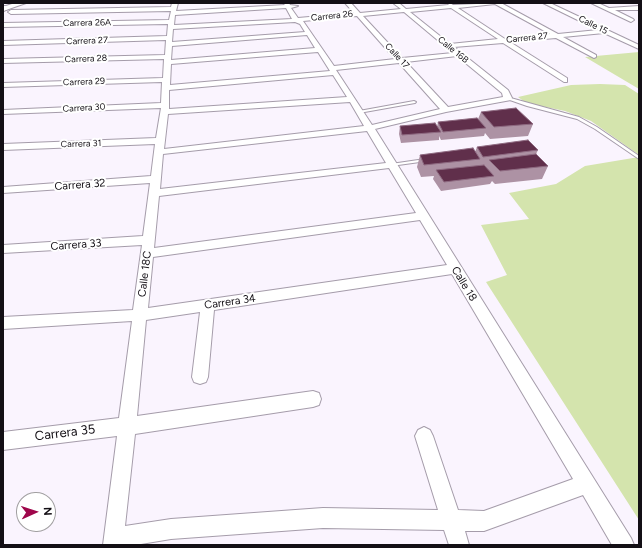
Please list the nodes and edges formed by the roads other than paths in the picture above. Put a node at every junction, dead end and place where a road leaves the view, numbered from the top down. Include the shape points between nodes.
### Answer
1 (22, 3) edge
2 (348, 3) edge
3 (396, 3) edge
4 (493, 3) edge
5 (497, 3) edge
6 (546, 3) edge
7 (594, 3) edge
8 (617, 3) edge
9 (296, 4) edge
10 (287, 5) edge
11 (449, 5) edge
12 (629, 8) junction
13 (639, 8) edge
14 (404, 10) junction
15 (608, 10) junction
16 (6, 11) edge
17 (639, 13) edge
18 (357, 14) junction
19 (631, 20) dead end
20 (303, 24) junction
21 (3, 25) edge
22 (171, 31) edge
23 (605, 31) junction
24 (557, 35) junction
25 (505, 41) junction
26 (3, 43) edge
27 (448, 46) junction
28 (639, 47) edge
29 (319, 50) junction
30 (458, 54) junction
31 (594, 56) dead end
32 (3, 61) edge
33 (400, 61) junction
34 (333, 71) junction
35 (564, 80) dead end
36 (166, 84) junction
37 (3, 85) edge
38 (508, 98) junction
39 (352, 99) junction
40 (414, 102) dead end
41 (164, 108) junction
42 (446, 110) junction
43 (3, 112) edge
44 (359, 112) junction
45 (369, 128) junction
46 (160, 146) junction
47 (3, 147) edge
48 (639, 158) edge
49 (431, 159) edge
50 (391, 165) junction
51 (156, 179) junction
52 (3, 190) edge
53 (154, 193) junction
54 (423, 216) junction
55 (148, 246) junction
56 (3, 249) edge
57 (455, 269) junction
58 (208, 305) junction
59 (140, 315) junction
60 (3, 323) edge
61 (200, 377) dead end
62 (313, 399) dead end
63 (127, 426) junction
64 (424, 436) dead end
65 (3, 440) edge
66 (586, 484) junction
67 (451, 520) junction
68 (113, 542) edge
69 (459, 545) edge
70 (624, 545) edge

1 - 16 street
2 - 18 street, Calle 17
3 - 14 street, Calle 16B
4 - 11 street, Carrera 26
5 - 24 street
6 - 23 street, Calle 15
7 - 15 street
8 - 12 street
9 - 10 street, Carrera 26
9 - 20 street, Calle 18
10 - 20 street, Calle 18
10 - 22 street, Carrera 26
11 - 14 street, Carrera 26
11 - 25 street
12 - 13 street
12 - 15 street
12 - 17 street
14 - 18 street, Carrera 26
14 - 27 street, Calle 16B
15 - 19 street
16 - 22 street, Carrera 26
18 - 20 street, Carrera 26
18 - 33 street, Calle 17
20 - 22 street, Carrera 27
20 - 22 street, Carrera 26
20 - 29 street, Calle 18
21 - 22 street, Carrera 26A
22 - 26 street, Carrera 27
22 - 29 street
22 - 32 street, Carrera 28
22 - 36 street, Calle 18C
23 - 24 street, Carrera 27
23 - 28 street, Calle 15
24 - 25 street, Carrera 27
24 - 31 street
25 - 27 street, Carrera 27
25 - 35 street
27 - 30 street, Calle 16B
29 - 34 street, Calle 18
30 - 33 street, Carrera 29
30 - 38 street, Calle 16B via 505,92
33 - 34 street, Carrera 29
33 - 42 street, Calle 17
34 - 36 street, Carrera 29
34 - 39 street, Calle 18
36 - 37 street, Carrera 29
36 - 41 street, Calle 18C
38 - 42 street, Carrera 31
38 - 48 lane via 578,118
39 - 41 street, Carrera 30
39 - 44 street, Calle 18
40 - 44 lane
41 - 43 street, Carrera 30
41 - 46 street, Calle 18C
42 - 45 street, Carrera 31
44 - 45 street, Calle 18
45 - 46 street, Carrera 31
45 - 50 street, Calle 18
46 - 47 street, Carrera 31
46 - 51 street, Calle 18C
49 - 50 lane
50 - 53 street
50 - 54 street, Calle 18
51 - 52 street, Carrera 32
51 - 53 street, Calle 18C
53 - 55 street, Calle 18C
54 - 55 street, Carrera 33
54 - 57 street, Calle 18
55 - 56 street, Carrera 33
55 - 59 street, Calle 18C
57 - 58 street, Carrera 34
57 - 66 street, Calle 18
58 - 59 street, Carrera 34
58 - 61 street
59 - 60 street, Carrera 34
59 - 63 street, Calle 18C
62 - 63 street, Carrera 35
63 - 65 street, Carrera 35
63 - 68 street, Calle 18C
64 - 67 street
66 - 67 street via 484,521
66 - 70 street, Calle 18
67 - 68 street via 323,518 171,529
67 - 69 street

